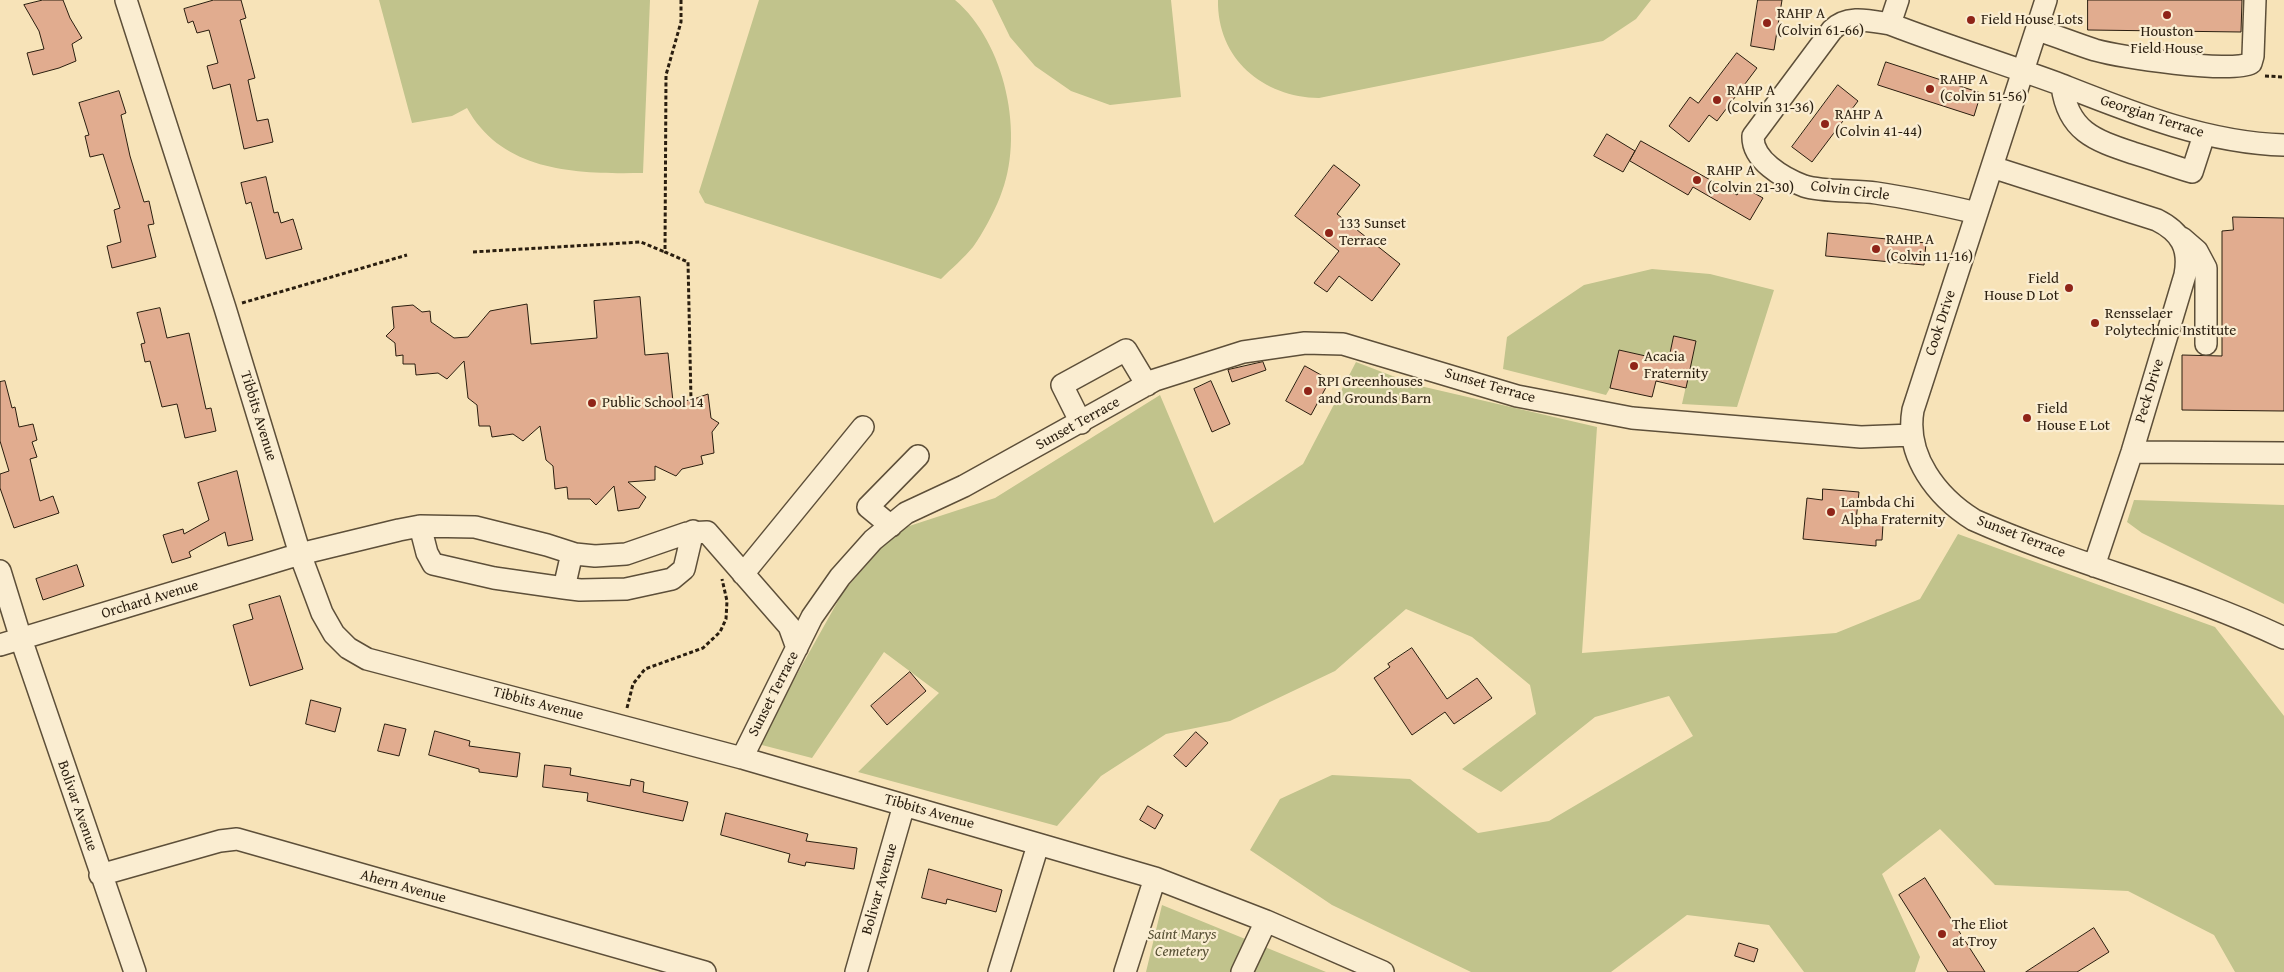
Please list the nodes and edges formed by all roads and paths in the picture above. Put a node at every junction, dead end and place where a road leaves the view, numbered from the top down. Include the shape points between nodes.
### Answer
1 (126, 0) edge
2 (681, 0) edge
3 (1898, 0) edge
4 (2046, 0) edge
5 (2255, 0) edge
6 (1890, 24) junction
7 (2037, 30) junction
8 (2024, 72) junction
9 (2062, 86) junction
10 (2204, 135) junction
11 (2284, 144) edge
12 (1992, 168) junction
13 (1977, 213) junction
14 (2182, 238) junction
15 (473, 252) dead end
16 (665, 252) junction
17 (407, 255) dead end
18 (241, 303) dead end
19 (2206, 344) dead end
20 (1146, 385) junction
21 (691, 400) dead end
22 (1081, 423) junction
23 (863, 427) dead end
24 (1912, 435) junction
25 (2132, 452) junction
26 (2284, 453) edge
27 (918, 456) dead end
28 (420, 526) junction
29 (891, 526) junction
30 (693, 532) junction
31 (572, 553) junction
32 (300, 554) junction
33 (2094, 566) junction
34 (0, 571) edge
35 (718, 572) dead end
36 (743, 574) junction
37 (564, 588) junction
38 (2284, 638) edge
39 (20, 639) junction
40 (0, 645) edge
41 (797, 648) junction
42 (625, 714) dead end
43 (742, 758) junction
44 (904, 805) junction
45 (1038, 845) junction
46 (100, 875) junction
47 (1155, 878) junction
48 (1266, 921) junction
49 (135, 972) edge
50 (705, 972) edge
51 (856, 972) edge
52 (999, 972) edge
53 (1125, 972) edge
54 (1242, 972) edge
55 (1382, 972) edge

1 - 32 street, Tibbits Avenue
2 - 16 path via 681,22 666,75
3 - 6 street
4 - 7 street, Cook Drive
5 - 7 street via 2253,56 2251,63 2236,68 2096,50
6 - 8 street, Colvin Circle
6 - 13 street, Colvin Circle via 1863,20 1838,24 1753,136 1754,148 1772,167 1806,186 1876,193
7 - 8 street, Cook Drive
8 - 9 street, Georgian Terrace
8 - 12 street, Cook Drive
9 - 10 street, Georgian Terrace
9 - 10 street via 2068,111 2080,128 2098,141 2192,172
10 - 11 street, Georgian Terrace via 2246,143
12 - 13 street, Cook Drive
12 - 14 street via 2157,220
13 - 24 street, Cook Drive via 1913,410
14 - 19 street via 2197,251 2206,268
14 - 25 street, Peck Drive via 2187,253 2185,275
15 - 16 path via 641,242
16 - 21 path via 688,262
17 - 18 path
20 - 22 street, Sunset Terrace
20 - 22 street via 1126,350 1062,385
20 - 24 street, Sunset Terrace via 1243,352 1305,344 1343,344 1517,396 1632,418 1861,437
22 - 29 street, Sunset Terrace via 964,486 906,513
23 - 36 street
24 - 33 street, Sunset Terrace via 1932,483 1958,510 1992,528
25 - 26 street
25 - 33 street, Peck Drive
27 - 29 street via 868,507
28 - 31 street, Orchard Avenue via 475,527
28 - 32 street, Orchard Avenue
28 - 37 street via 426,553 433,564 494,578
29 - 41 street, Sunset Terrace via 873,540 840,577 812,617
30 - 31 street, Orchard Avenue via 626,554 595,556
30 - 36 street via 707,532
30 - 37 street via 684,569 672,580 626,589
31 - 37 street
32 - 39 street, Orchard Avenue
32 - 43 street, Tibbits Avenue via 322,613 334,634 348,648 368,659
33 - 38 street, Sunset Terrace via 2223,610
34 - 39 street, Bolivar Avenue
35 - 42 path via 727,601 726,619 720,632 703,648 645,669 633,684
36 - 41 street via 789,626
39 - 40 street, Orchard Avenue
39 - 46 street, Bolivar Avenue
41 - 43 street, Sunset Terrace
43 - 44 street, Tibbits Avenue
44 - 45 street, Tibbits Avenue
44 - 51 street, Bolivar Avenue
45 - 47 street, Tibbits Avenue
45 - 52 street
46 - 49 street, Bolivar Avenue
46 - 50 street, Ahern Avenue via 237,839
47 - 48 street, Tibbits Avenue
47 - 53 street
48 - 54 street
48 - 55 street, Tibbits Avenue

